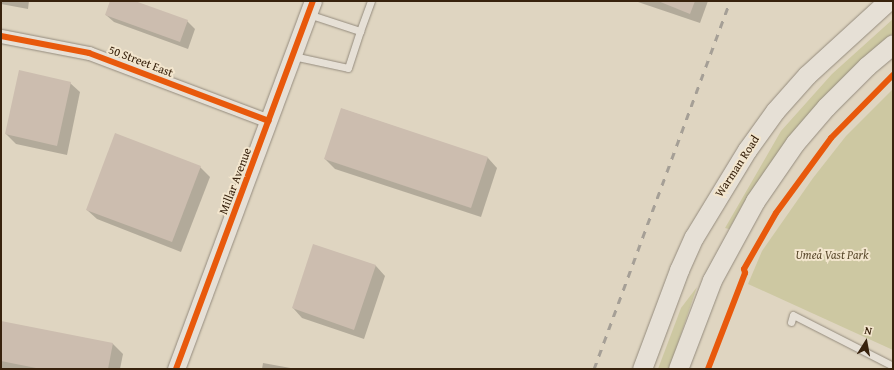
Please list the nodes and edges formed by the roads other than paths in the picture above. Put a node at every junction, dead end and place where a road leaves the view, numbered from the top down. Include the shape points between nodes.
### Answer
1 (371, 1) edge
2 (888, 1) edge
3 (311, 8) edge
4 (360, 31) junction
5 (1, 36) edge
6 (893, 44) edge
7 (293, 56) junction
8 (269, 121) junction
9 (791, 322) dead end
10 (893, 366) edge
11 (176, 369) edge
12 (642, 369) edge
13 (678, 369) edge

1 - 4 lane
2 - 12 main road, Warman Road via 807,76 775,111 747,150 694,237
3 - 4 lane
3 - 7 street, Millar Avenue
4 - 7 lane via 348,68
5 - 8 street, 50 Street East via 89,53
6 - 13 main road via 866,66 826,107 795,143 755,202 712,280
7 - 8 street, Millar Avenue
8 - 11 street, Millar Avenue
9 - 10 lane via 793,315

